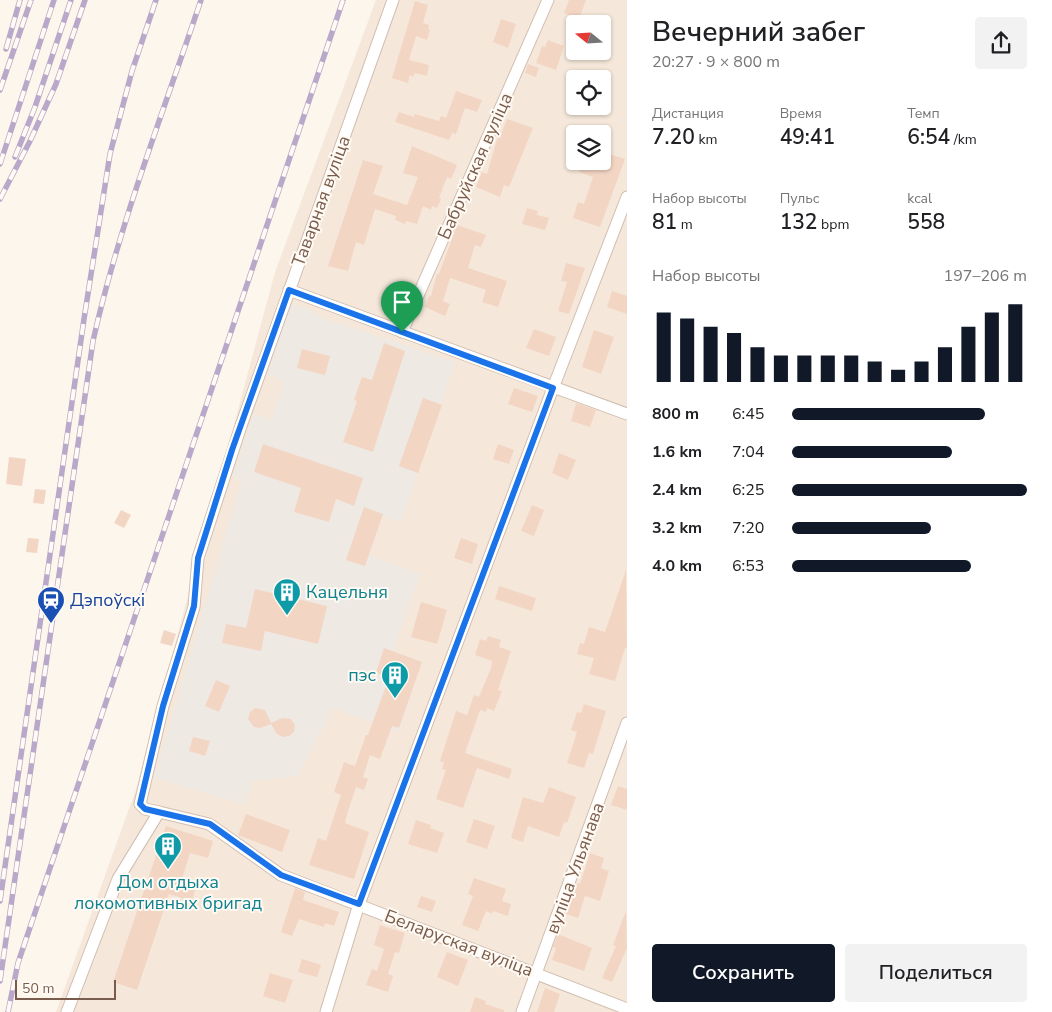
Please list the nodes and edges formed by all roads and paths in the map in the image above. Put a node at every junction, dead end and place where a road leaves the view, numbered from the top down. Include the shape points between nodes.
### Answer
1 (393, 0) edge
2 (548, 0) edge
3 (627, 197) edge
4 (289, 290) junction
5 (402, 332) junction
6 (553, 388) junction
7 (627, 414) edge
8 (627, 723) edge
9 (159, 812) junction
10 (359, 904) junction
11 (537, 974) junction
12 (627, 1009) edge
13 (67, 1012) edge
14 (326, 1012) edge
15 (522, 1012) edge

1 - 4 street, Таварная вуліца
2 - 5 street, Бабруйская вуліца
3 - 6 street
4 - 5 street
4 - 9 street, Таварная вуліца via 232,450 198,558 194,606 163,706 140,804 145,809
5 - 6 street
6 - 7 street
6 - 10 street
8 - 11 street, вуліца Ульянава
9 - 10 street, Беларуская вуліца via 210,824 281,875
9 - 13 street via 118,879
10 - 11 street, Беларуская вуліца
10 - 14 street
11 - 12 street, Беларуская вуліца
11 - 15 street, вуліца Ульянава

